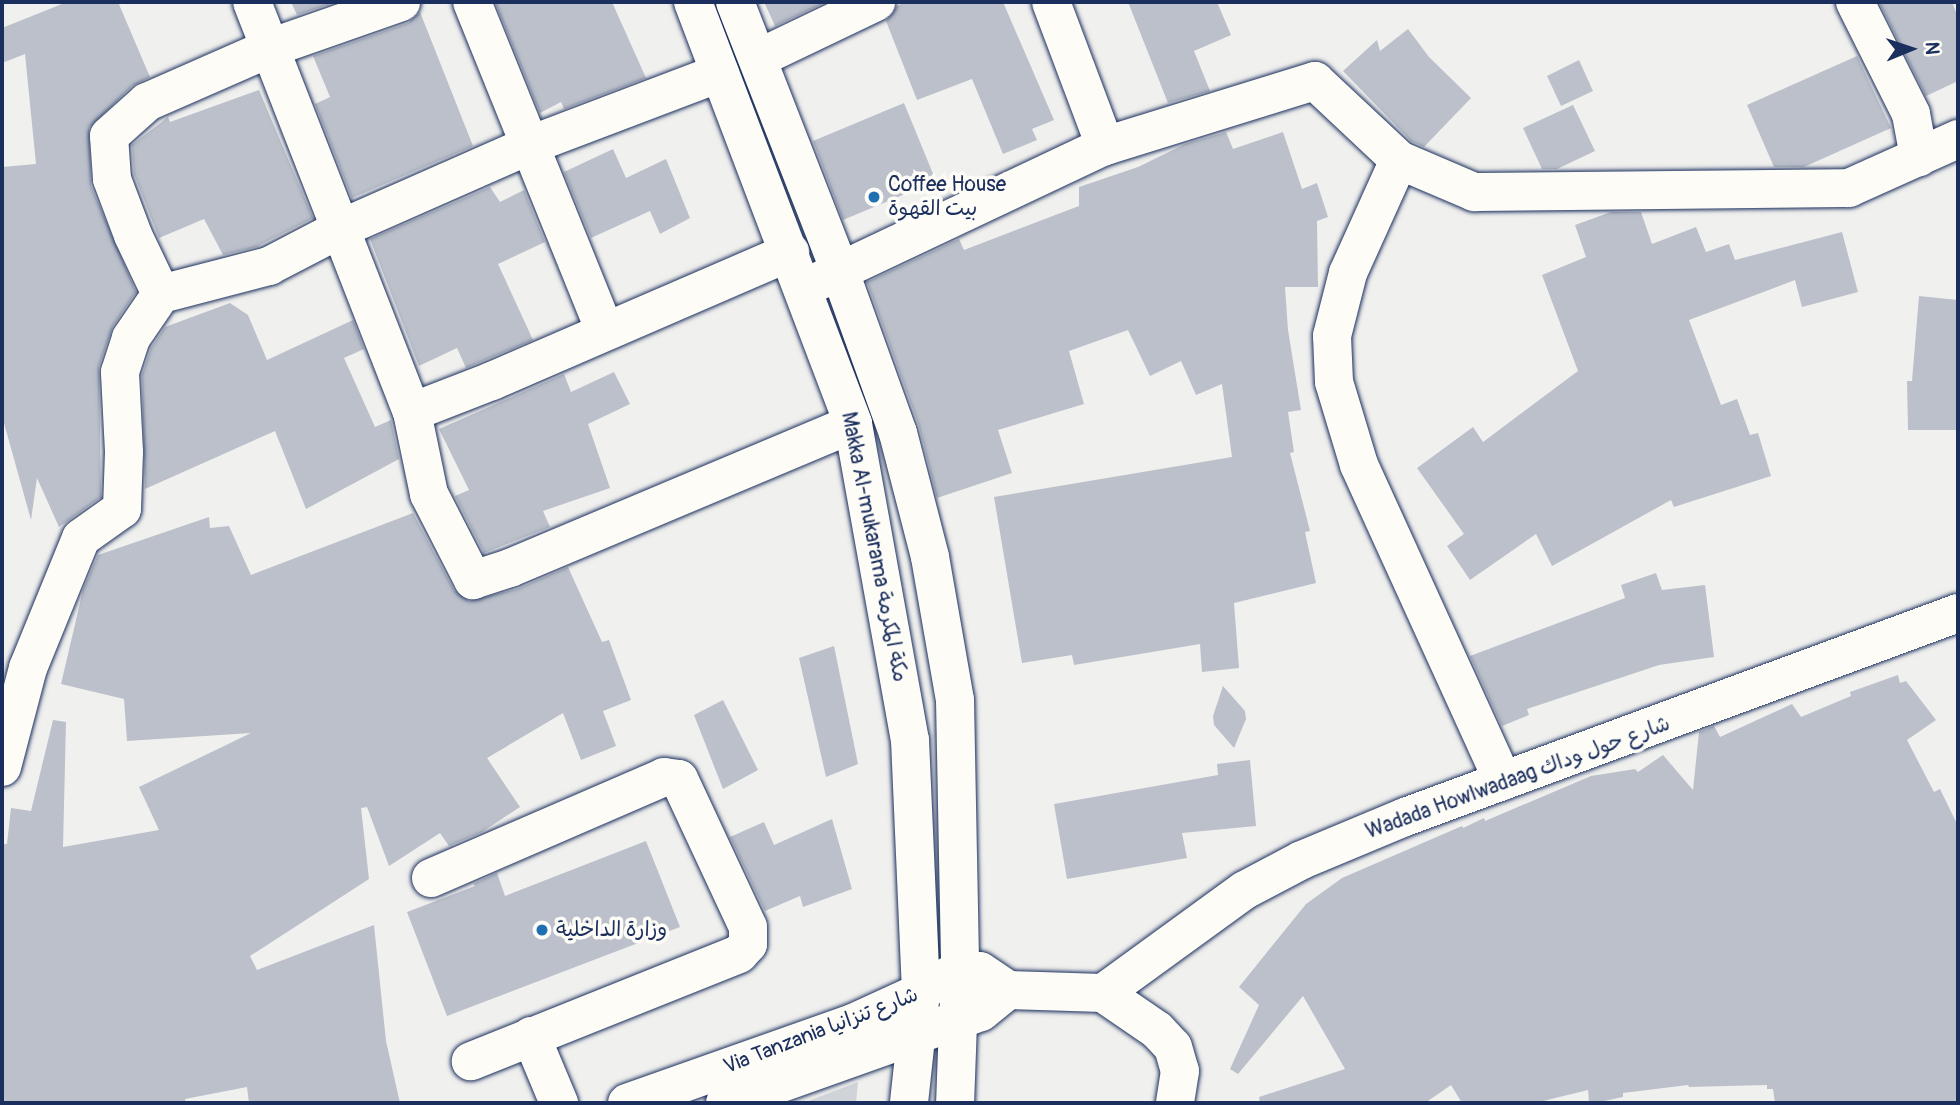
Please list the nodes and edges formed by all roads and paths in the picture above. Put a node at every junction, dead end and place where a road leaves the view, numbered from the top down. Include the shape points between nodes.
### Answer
1 (252, 2) edge
2 (401, 2) edge
3 (472, 2) edge
4 (694, 2) edge
5 (735, 2) edge
6 (876, 2) edge
7 (1051, 2) edge
8 (1855, 2) edge
9 (270, 48) junction
10 (759, 58) junction
11 (720, 74) junction
12 (1958, 139) edge
13 (530, 145) junction
14 (1105, 146) junction
15 (1919, 157) junction
16 (1399, 160) junction
17 (342, 228) junction
18 (790, 252) junction
19 (840, 272) junction
20 (804, 288) junction
21 (161, 293) junction
22 (605, 331) junction
23 (412, 412) junction
24 (853, 424) junction
25 (1958, 613) edge
26 (2, 767) edge
27 (1503, 781) junction
28 (431, 878) dead end
29 (960, 969) junction
30 (1008, 990) junction
31 (922, 992) junction
32 (1103, 993) junction
33 (960, 1018) junction
34 (918, 1034) junction
35 (531, 1036) junction
36 (471, 1061) dead end
37 (559, 1103) edge
38 (627, 1103) edge
39 (725, 1103) edge
40 (909, 1103) edge
41 (956, 1103) edge
42 (1175, 1103) edge

1 - 9 main road
2 - 9 main road
3 - 13 main road
4 - 11 main road, Makka Al-mukarama مكة المكرمة
5 - 10 main road, Makka Al-mukarama مكة المكرمة
6 - 10 main road
7 - 14 main road
8 - 15 main road via 1911,114
9 - 17 main road
9 - 21 main road via 147,102 109,136 112,179
10 - 19 main road, Makka Al-mukarama مكة المكرمة
11 - 13 main road
11 - 18 main road, Makka Al-mukarama مكة المكرمة
12 - 15 main road
13 - 17 main road
13 - 22 main road
14 - 16 main road via 1315,81
14 - 19 main road
15 - 16 main road via 1849,188 1488,192 1474,192
16 - 27 main road via 1348,273 1332,336 1334,382 1359,465
17 - 21 main road via 269,266
17 - 23 main road
18 - 20 main road, Makka Al-mukarama مكة المكرمة
18 - 22 main road
19 - 20 main road
19 - 29 main road, Makka Al-mukarama مكة المكرمة via 898,433 930,557 955,700
20 - 24 main road, Makka Al-mukarama مكة المكرمة
21 - 26 main road via 131,338 120,372 122,509 81,538 28,668
22 - 23 main road
23 - 24 main road via 429,494 472,580
24 - 31 main road, Makka Al-mukarama مكة المكرمة via 909,740
25 - 27 main road, Wadada Howlwadaag شارع حول وداك
27 - 32 main road, Wadada Howlwadaag شارع حول وداك via 1302,860 1245,890
28 - 35 main road via 664,777 679,779 748,927 748,944 738,954
29 - 30 main road via 980,971
29 - 31 main road, Via Tanzania شارع تنزانيا
29 - 33 main road, Makka Al-mukarama مكة المكرمة
30 - 32 main road
30 - 33 main road, Via Tanzania شارع تنزانيا via 981,1012
31 - 34 main road, Makka Al-mukarama مكة المكرمة
31 - 38 main road, Via Tanzania شارع تنزانيا via 853,1023
32 - 42 main road via 1157,1030 1173,1047 1180,1071
33 - 34 main road, Via Tanzania شارع تنزانيا
33 - 41 main road, Makka Al-mukarama مكة المكرمة
34 - 39 main road, Via Tanzania شارع تنزانيا
34 - 40 main road, Makka Al-mukarama مكة المكرمة
35 - 36 main road
35 - 37 main road

